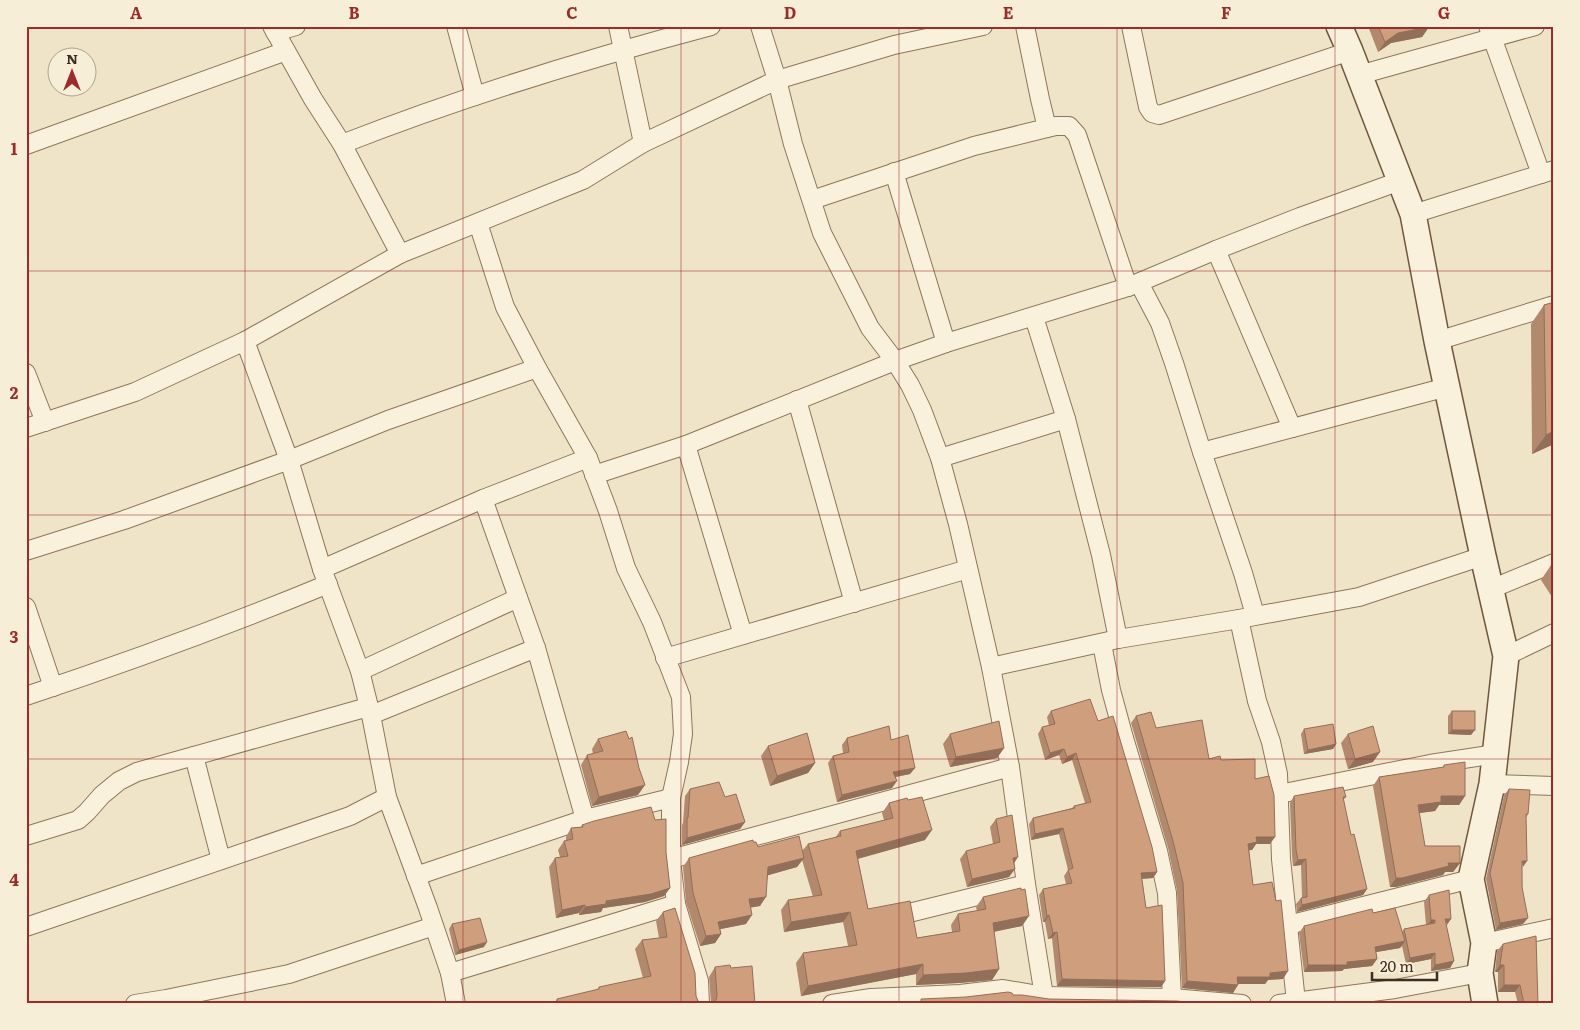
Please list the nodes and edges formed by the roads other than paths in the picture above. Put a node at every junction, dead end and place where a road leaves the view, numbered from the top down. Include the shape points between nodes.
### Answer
1 (296, 26) edge
2 (456, 26) edge
3 (618, 26) edge
4 (711, 26) edge
5 (760, 26) edge
6 (983, 26) edge
7 (1025, 26) edge
8 (1131, 26) edge
9 (1339, 26) edge
10 (1534, 26) edge
11 (274, 29) edge
12 (1490, 32) edge
13 (623, 49) junction
14 (1350, 51) junction
15 (286, 52) junction
16 (1360, 75) junction
17 (777, 80) junction
18 (475, 96) junction
19 (1047, 128) junction
20 (643, 143) junction
21 (342, 144) junction
22 (26, 145) edge
23 (894, 172) junction
24 (1547, 172) edge
25 (1400, 181) junction
26 (812, 200) junction
27 (1413, 214) junction
28 (478, 223) junction
29 (1216, 250) junction
30 (400, 254) junction
31 (1133, 285) junction
32 (1554, 305) edge
33 (1034, 317) junction
34 (245, 341) junction
35 (1437, 341) junction
36 (946, 343) junction
37 (895, 361) junction
38 (536, 368) junction
39 (26, 372) edge
40 (1447, 387) junction
41 (797, 400) junction
42 (1066, 420) junction
43 (44, 422) junction
44 (26, 428) edge
45 (1292, 428) junction
46 (686, 444) junction
47 (1202, 452) junction
48 (940, 458) junction
49 (289, 460) junction
50 (591, 466) junction
51 (483, 499) junction
52 (26, 550) edge
53 (1483, 556) junction
54 (1554, 563) edge
55 (968, 569) junction
56 (325, 576) junction
57 (1491, 589) junction
58 (518, 598) junction
59 (854, 603) junction
60 (26, 607) edge
61 (1247, 617) junction
62 (743, 635) junction
63 (1551, 641) edge
64 (1110, 642) junction
65 (536, 648) junction
66 (1506, 656) junction
67 (665, 658) junction
68 (992, 667) junction
69 (360, 671) junction
70 (53, 687) junction
71 (26, 696) edge
72 (370, 711) junction
73 (1496, 754) junction
74 (194, 756) junction
75 (1010, 768) junction
76 (1492, 784) junction
77 (1554, 786) edge
78 (1280, 794) junction
79 (387, 796) junction
80 (671, 798) junction
81 (585, 819) junction
82 (26, 836) edge
83 (671, 859) junction
84 (221, 860) junction
85 (416, 876) junction
86 (1471, 878) junction
87 (1026, 884) junction
88 (676, 904) junction
89 (913, 912) edge
90 (1288, 925) junction
91 (434, 926) junction
92 (26, 927) edge
93 (1554, 928) edge
94 (1484, 944) junction
95 (450, 973) junction
96 (1480, 973) junction
97 (1044, 996) junction
98 (1172, 998) junction
99 (961, 999) edge
100 (1296, 1002) junction
101 (135, 1004) edge
102 (456, 1004) edge
103 (700, 1004) edge
104 (832, 1004) edge
105 (1242, 1004) edge
106 (1279, 1004) edge
107 (1485, 1004) edge

1 - 11 street
2 - 18 street
3 - 13 street
4 - 13 street
5 - 17 street
6 - 17 street via 894,45
7 - 19 street
8 - 14 street via 1148,107 1159,115
9 - 14 street
10 - 12 street
11 - 15 street
12 - 16 street
12 - 24 street
13 - 18 street
13 - 20 street
14 - 16 street
15 - 21 street
15 - 22 street
16 - 25 street
17 - 20 street
17 - 26 street
18 - 21 street
19 - 23 street via 974,146
19 - 31 street via 1069,126 1077,135
20 - 28 street via 583,180
21 - 30 street
23 - 26 street
23 - 36 street
24 - 27 street
25 - 27 street
25 - 29 street
26 - 37 street via 822,233 866,320
27 - 35 street
28 - 30 street
28 - 38 street via 506,307
29 - 31 street
29 - 45 street
30 - 34 street
31 - 33 street
31 - 47 street via 1160,323
32 - 35 street
33 - 36 street
33 - 42 street
34 - 43 street via 135,392
34 - 49 street
35 - 40 street
36 - 37 street
37 - 41 street
37 - 48 street via 922,410
38 - 49 street via 388,420
38 - 50 street
39 - 43 street
40 - 45 street
40 - 53 street
41 - 46 street
41 - 59 street
42 - 48 street
42 - 64 street via 1101,555
43 - 44 street
45 - 47 street
46 - 50 street
46 - 62 street
47 - 61 street via 1243,573
48 - 55 street
49 - 52 street via 124,520
49 - 56 street
50 - 51 street
50 - 67 street via 626,568
51 - 56 street
51 - 58 street
53 - 57 street
53 - 61 street via 1359,597
54 - 57 street
55 - 59 street
55 - 68 street
56 - 69 street
56 - 70 street via 258,613
57 - 66 street
58 - 65 street
58 - 69 street
59 - 62 street
60 - 70 street
61 - 64 street
61 - 78 street via 1257,701 1271,742
62 - 67 street
63 - 66 street
64 - 68 street
64 - 98 street via 1111,690 1158,851 1165,886
65 - 72 street
65 - 81 street
66 - 73 street
67 - 80 street via 681,697 683,734
68 - 75 street
69 - 72 street
70 - 71 street
72 - 74 street
72 - 79 street
73 - 76 street
73 - 78 street
74 - 82 street via 119,780 78,820
74 - 84 street
75 - 83 street
75 - 87 street
76 - 77 street
76 - 86 street
78 - 90 street via 1281,859
79 - 84 street via 350,816
79 - 85 street
80 - 81 street
80 - 83 street
81 - 85 street
83 - 88 street
84 - 92 street
85 - 91 street
86 - 90 street
86 - 94 street
87 - 89 street
87 - 97 street
88 - 95 street
88 - 103 street via 699,981
90 - 100 street
91 - 95 street
91 - 101 street via 289,974
93 - 94 street
94 - 96 street
95 - 102 street
96 - 100 street via 1395,989
96 - 107 street
97 - 98 street
97 - 99 street via 1003,989
98 - 105 street
99 - 104 street via 871,998
100 - 106 street

